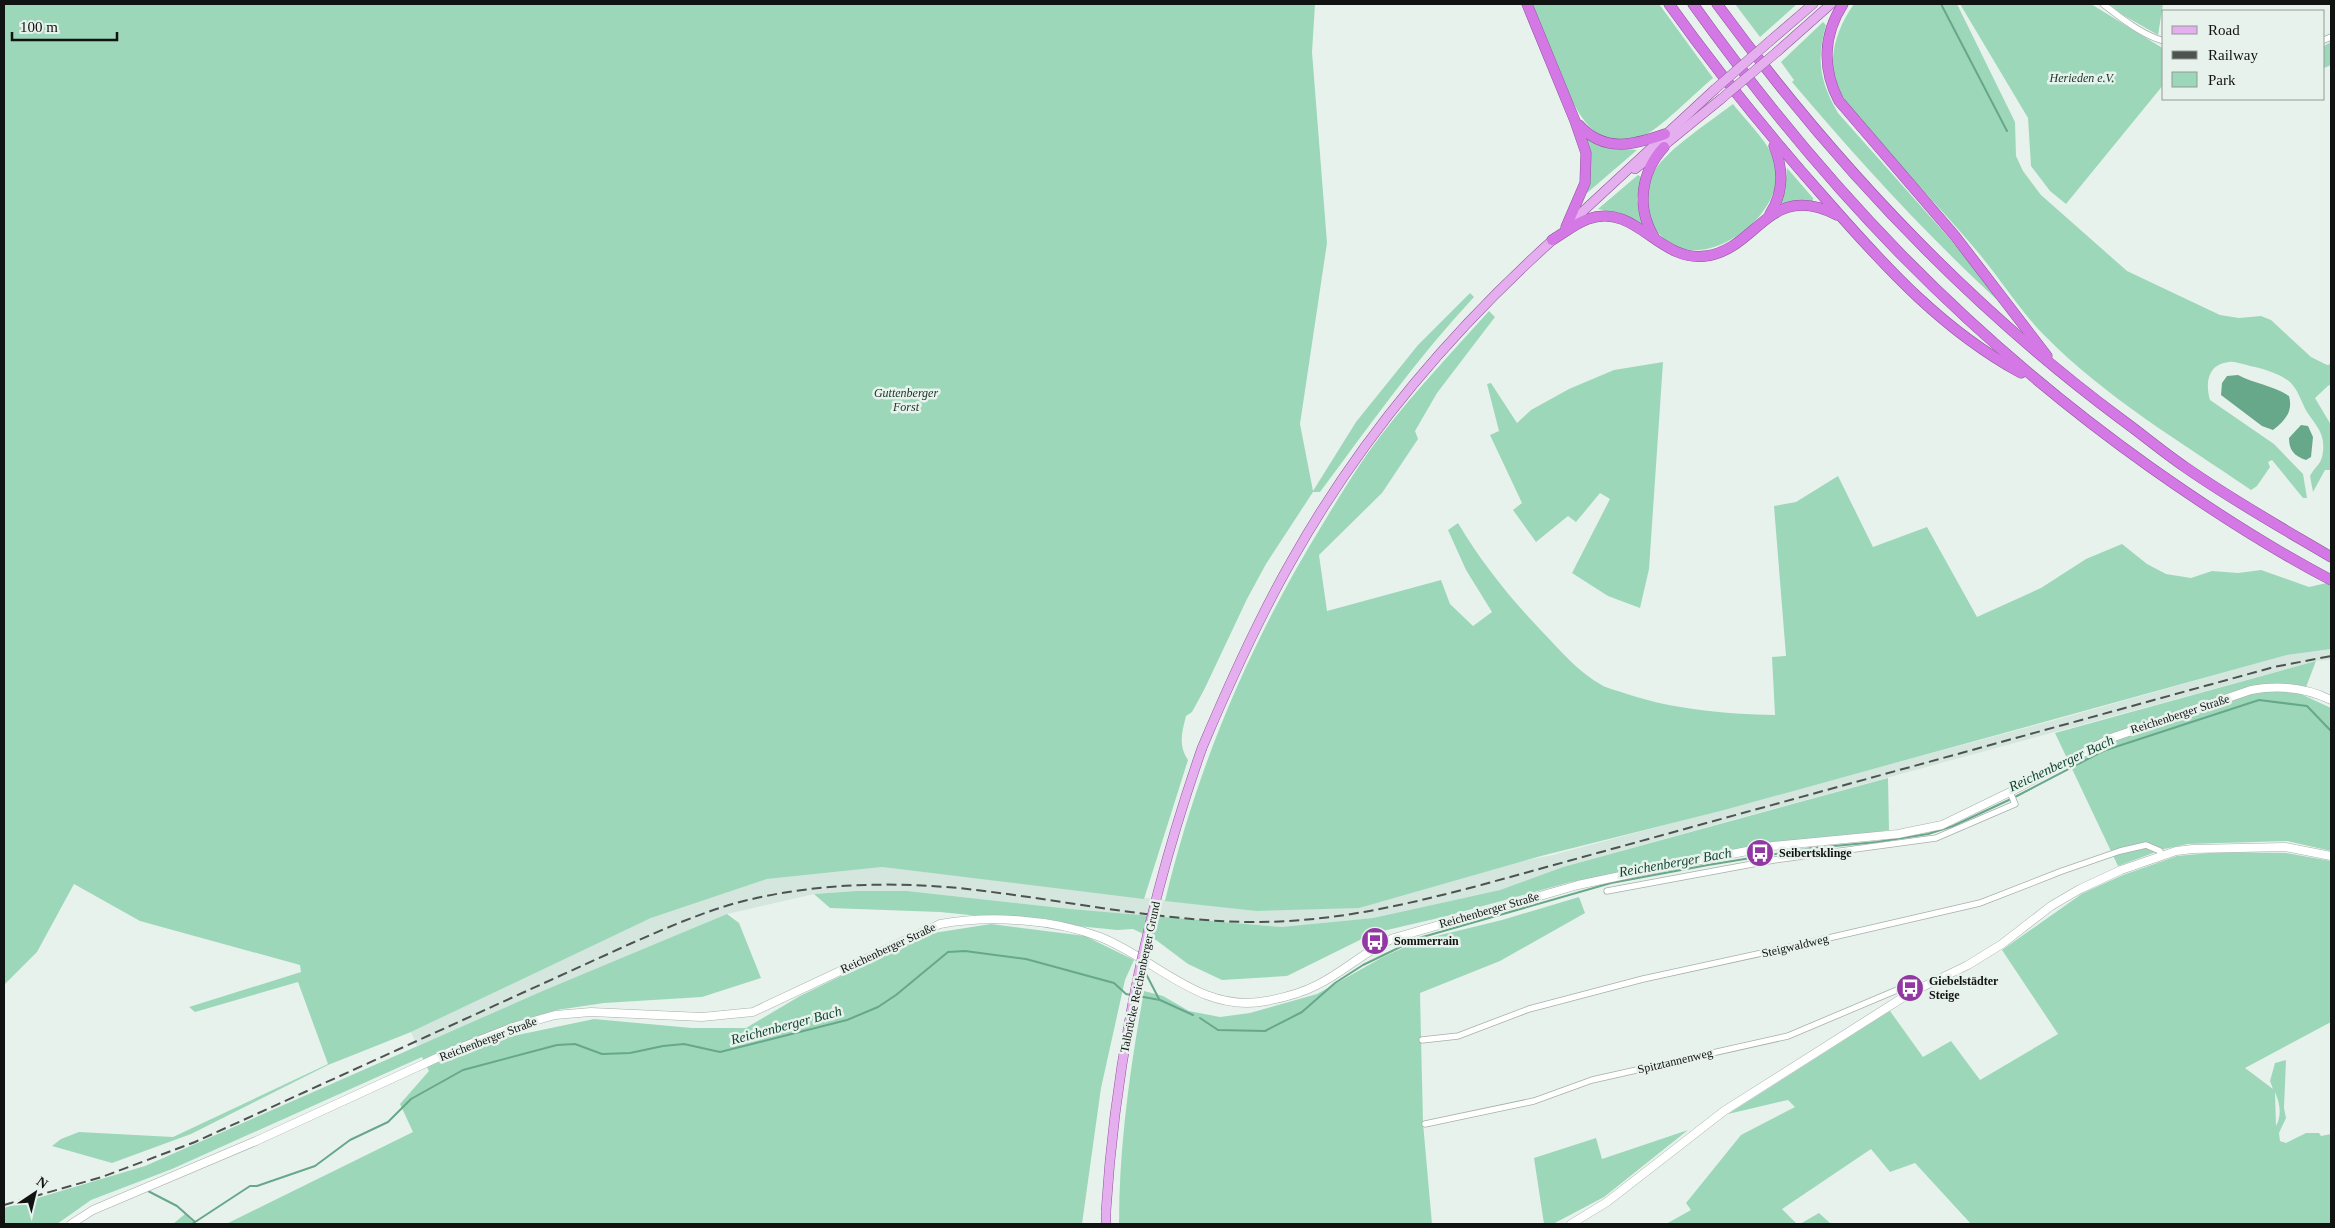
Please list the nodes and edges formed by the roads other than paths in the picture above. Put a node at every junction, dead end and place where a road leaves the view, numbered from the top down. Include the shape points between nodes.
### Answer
1 (1527, 4) edge
2 (1669, 4) edge
3 (1693, 4) edge
4 (1717, 4) edge
5 (1813, 4) edge
6 (1830, 4) edge
7 (1843, 4) edge
8 (2103, 4) edge
9 (2162, 40) edge
10 (1575, 121) junction
11 (1665, 134) junction
12 (1771, 138) junction
13 (1664, 147) junction
14 (1597, 199) junction
15 (1770, 214) junction
16 (1842, 218) junction
17 (1566, 227) junction
18 (1552, 240) junction
19 (1657, 242) junction
20 (2057, 368) junction
21 (2042, 384) junction
22 (2331, 557) edge
23 (2331, 580) edge
24 (2331, 700) edge
25 (2010, 794) junction
26 (1773, 848) junction
27 (2160, 856) junction
28 (2331, 856) edge
29 (1774, 858) junction
30 (1607, 891) dead end
31 (1921, 988) junction
32 (1422, 1040) dead end
33 (1425, 1124) dead end
34 (71, 1224) edge
35 (1106, 1224) edge
36 (1571, 1224) edge

1 - 10 highway
2 - 12 highway
3 - 21 highway via 1769,106 1844,195 1939,294
4 - 20 highway via 1787,95 1876,200 1958,283
5 - 11 main road, bridge
6 - 13 main road, bridge
7 - 20 highway via 1834,20 1827,48 1829,76 1839,102 1955,236
8 - 9 street via 2120,18
10 - 11 highway via 1593,137 1614,145 1635,144
10 - 17 highway via 1586,153 1586,176
11 - 14 main road
12 - 15 highway via 1780,161 1782,180
12 - 16 highway
13 - 14 main road
13 - 19 highway via 1647,172 1643,197 1646,221
14 - 17 main road, Talbrücke Reichenberger Grund
15 - 16 highway via 1784,208 1808,206
15 - 19 highway via 1734,244 1714,254 1685,256
16 - 21 highway via 1935,314 1991,357
17 - 18 main road, Talbrücke Reichenberger Grund
18 - 19 highway via 1583,221 1608,216 1632,223
18 - 35 main road, Talbrücke Reichenberger Grund, bridge via 1446,347 1391,413 1305,538 1236,669 1202,748 1169,850 1131,1014 1113,1118
20 - 22 highway via 2184,466 2258,515
21 - 23 highway via 2185,491
24 - 25 main road, Reichenberger Straße via 2299,689 2274,686 2251,690 2111,738
25 - 26 main road, Reichenberger Straße via 1942,825 1898,834
25 - 29 street via 2016,804 1936,838
26 - 29 street
26 - 34 main road, Reichenberger Straße via 1578,885 1394,938 1315,986 1265,1001 1241,1003 1210,998 1101,938 1074,929 987,919 940,924 753,1012 702,1017 591,1012 555,1015 512,1027 93,1210
27 - 28 main road via 2193,848 2220,847 2285,847
27 - 31 main road via 2080,889 2051,906 2002,944
27 - 32 street, Steigwaldweg via 2157,848 2146,845 2120,851 1980,903 1642,979 1529,1009 1458,1036
29 - 30 street
31 - 33 street, Spitztannenweg via 1897,990 1788,1036 1592,1080 1534,1101
31 - 36 main road via 1724,1111 1608,1202

